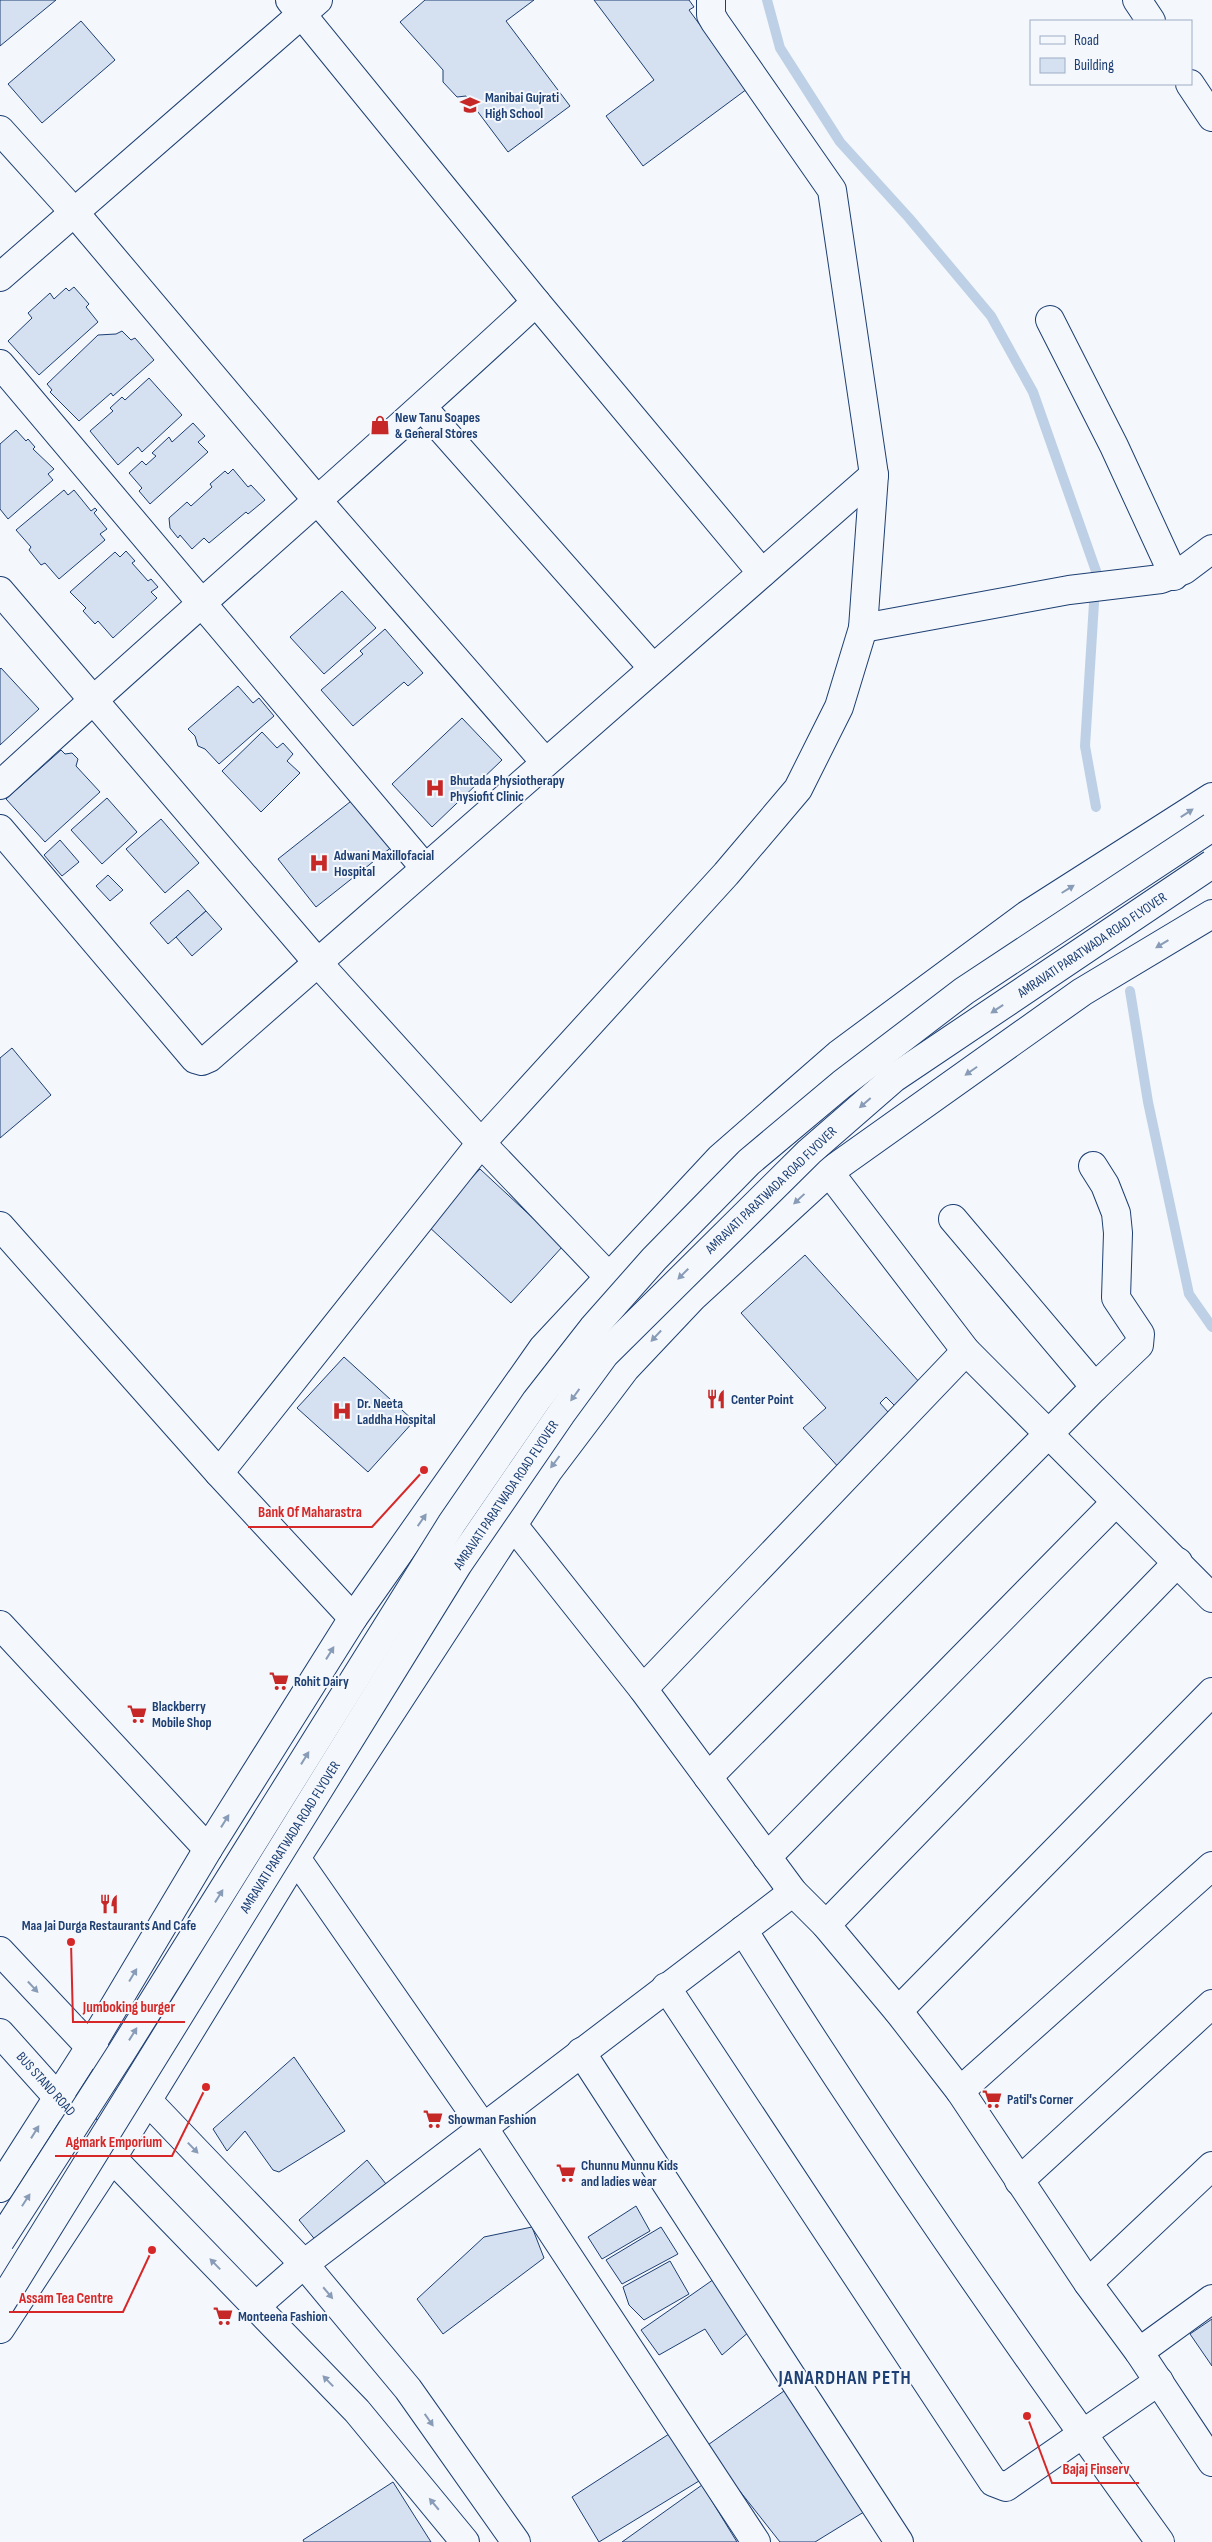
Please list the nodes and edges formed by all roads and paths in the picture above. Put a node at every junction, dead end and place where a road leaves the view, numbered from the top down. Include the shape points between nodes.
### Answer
1 (711, 0) edge
2 (1137, 0) edge
3 (303, 5) edge
4 (1150, 20) edge
5 (1191, 85) edge
6 (1212, 118) edge
7 (0, 130) edge
8 (74, 212) junction
9 (0, 277) edge
10 (536, 302) junction
11 (1050, 320) dead end
12 (0, 364) edge
13 (423, 408) junction
14 (874, 475) junction
15 (317, 500) junction
16 (1212, 549) edge
17 (762, 572) junction
18 (1167, 577) junction
19 (0, 591) edge
20 (202, 604) junction
21 (863, 628) junction
22 (653, 668) junction
23 (93, 699) junction
24 (545, 762) junction
25 (0, 785) edge
26 (1212, 797) edge
27 (1212, 827) edge
28 (0, 829) edge
29 (1212, 864) edge
30 (424, 868) junction
31 (1208, 917) edge
32 (318, 963) junction
33 (481, 1143) junction
34 (1093, 1166) dead end
35 (829, 1172) junction
36 (953, 1219) dead end
37 (0, 1226) edge
38 (608, 1276) junction
39 (966, 1351) junction
40 (1095, 1387) junction
41 (1048, 1436) junction
42 (219, 1473) junction
43 (1116, 1502) junction
44 (513, 1525) junction
45 (1178, 1562) junction
46 (1212, 1598) edge
47 (352, 1618) junction
48 (0, 1625) edge
49 (643, 1689) junction
50 (1212, 1692) edge
51 (708, 1777) junction
52 (208, 1848) junction
53 (767, 1857) junction
54 (296, 1858) junction
55 (1212, 1866) edge
56 (793, 1892) junction
57 (826, 1925) junction
58 (743, 1930) junction
59 (0, 1951) edge
60 (666, 1987) junction
61 (1212, 2004) edge
62 (898, 2011) junction
63 (0, 2034) edge
64 (90, 2047) junction
65 (581, 2052) junction
66 (960, 2091) junction
67 (58, 2096) junction
68 (147, 2100) junction
69 (483, 2127) junction
70 (112, 2158) junction
71 (1212, 2166) edge
72 (1019, 2181) junction
73 (0, 2188) edge
74 (0, 2241) edge
75 (304, 2264) junction
76 (1088, 2283) junction
77 (1212, 2299) edge
78 (0, 2305) edge
79 (256, 2306) junction
80 (0, 2329) edge
81 (1140, 2352) junction
82 (1159, 2381) junction
83 (1082, 2434) junction
84 (1212, 2462) edge
85 (465, 2542) edge
86 (516, 2542) edge
87 (756, 2542) edge
88 (900, 2542) edge
89 (1160, 2542) edge

1 - 14 street via 711,15 715,22 832,190
2 - 4 street
3 - 8 street
3 - 10 street
5 - 6 street
7 - 8 street
8 - 9 street
8 - 15 street
10 - 13 street
10 - 17 street
11 - 18 street via 1114,446
12 - 20 street
13 - 15 street
13 - 22 street
14 - 17 street
14 - 21 street
15 - 20 street
15 - 24 street
16 - 18 street
17 - 22 street
18 - 21 street via 1069,590
19 - 23 street
20 - 23 street
20 - 30 street
21 - 33 street via 839,707 798,789 726,874
22 - 24 street
23 - 25 street
23 - 32 street
24 - 30 street
38 -> 26 street via 720,1158 838,1054 1027,915
74 -> 27 street, AMRAVATI PARATWADA ROAD FLYOVER, bridge via 452,1523 536,1401 593,1328 654,1259 749,1162 842,1084 964,991
28 - 32 street via 195,1059 209,1058
29 -> 78 street, AMRAVATI PARATWADA ROAD FLYOVER, bridge via 894,1078 809,1152 605,1354 458,1564
30 - 32 street
31 -> 35 street via 1082,992
32 - 33 street
33 - 38 street
33 - 42 street
34 - 40 street via 1105,1185 1116,1214 1116,1298 1140,1334 1139,1345
35 - 39 street
35 -> 44 street via 693,1297 625,1369 548,1470
36 - 40 street
37 - 42 street
47 -> 38 street via 543,1348
39 - 41 street
39 - 49 street
40 - 41 street
41 - 43 street
41 - 51 street
42 - 47 street
43 - 45 street
43 - 53 street
44 - 49 street
44 - 54 street
45 - 46 street
45 - 57 street
52 -> 47 street
48 - 52 street
49 - 51 street
50 - 62 street
51 - 53 street
64 -> 52 street
53 - 56 street
54 - 68 street
54 - 69 street
55 - 66 street
56 - 57 street
56 - 58 street
57 - 62 street
58 - 60 street
58 - 83 street via 893,2162
59 -> 64 street
60 - 65 street
60 - 83 street via 993,2482 1006,2487
61 - 72 street
62 - 66 street
63 - 67 street, BUS STAND ROAD
64 - 67 street
64 - 68 street
65 - 69 street
65 - 88 street
66 - 72 street
67 - 70 street, BUS STAND ROAD
73 -> 67 street
68 - 70 street
68 -> 75 street
69 - 75 street
69 - 87 street
79 -> 70 street, BUS STAND ROAD
70 - 80 street
71 - 76 street
72 - 76 street
75 - 79 street
75 -> 86 street via 408,2389
76 - 81 street
77 - 81 street
85 -> 79 street, BUS STAND ROAD via 357,2411
81 - 82 street
82 - 83 street
82 - 84 street
83 - 89 street

